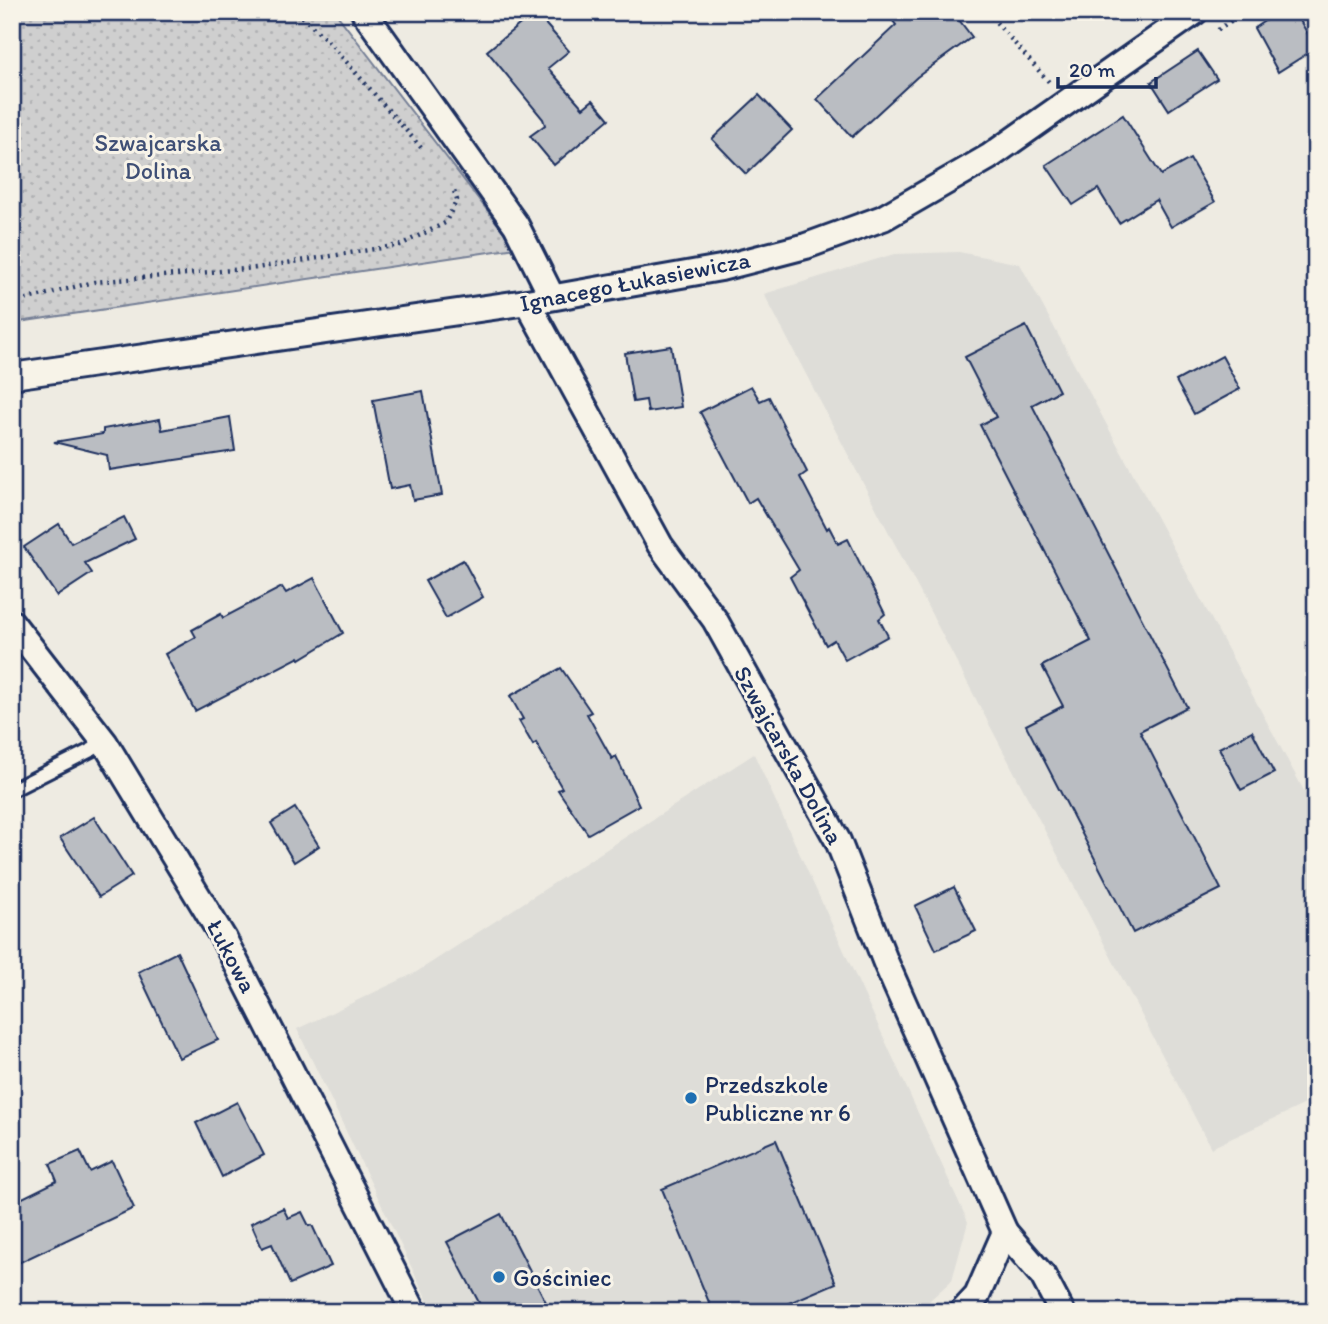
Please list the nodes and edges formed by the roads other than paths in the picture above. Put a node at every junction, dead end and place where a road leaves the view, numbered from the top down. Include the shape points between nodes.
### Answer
1 (364, 12) edge
2 (1195, 12) edge
3 (552, 298) junction
4 (527, 302) junction
5 (12, 376) edge
6 (12, 623) edge
7 (104, 743) junction
8 (12, 790) edge
9 (1005, 1233) junction
10 (414, 1312) edge
11 (962, 1312) edge
12 (1062, 1312) edge

1 - 3 street via 516,225
2 - 3 street, Ignacego Łukasiewicza via 989,157 883,218 806,246 721,268
3 - 4 street, Ignacego Łukasiewicza
4 - 5 street, Ignacego Łukasiewicza
4 - 9 street, Szwajcarska Dolina via 660,545 715,620 838,841 886,963
6 - 7 street, Łukowa
7 - 8 lane
7 - 10 street, Łukowa via 224,939
9 - 11 street via 976,1296
9 - 12 street, Szwajcarska Dolina via 1043,1276

